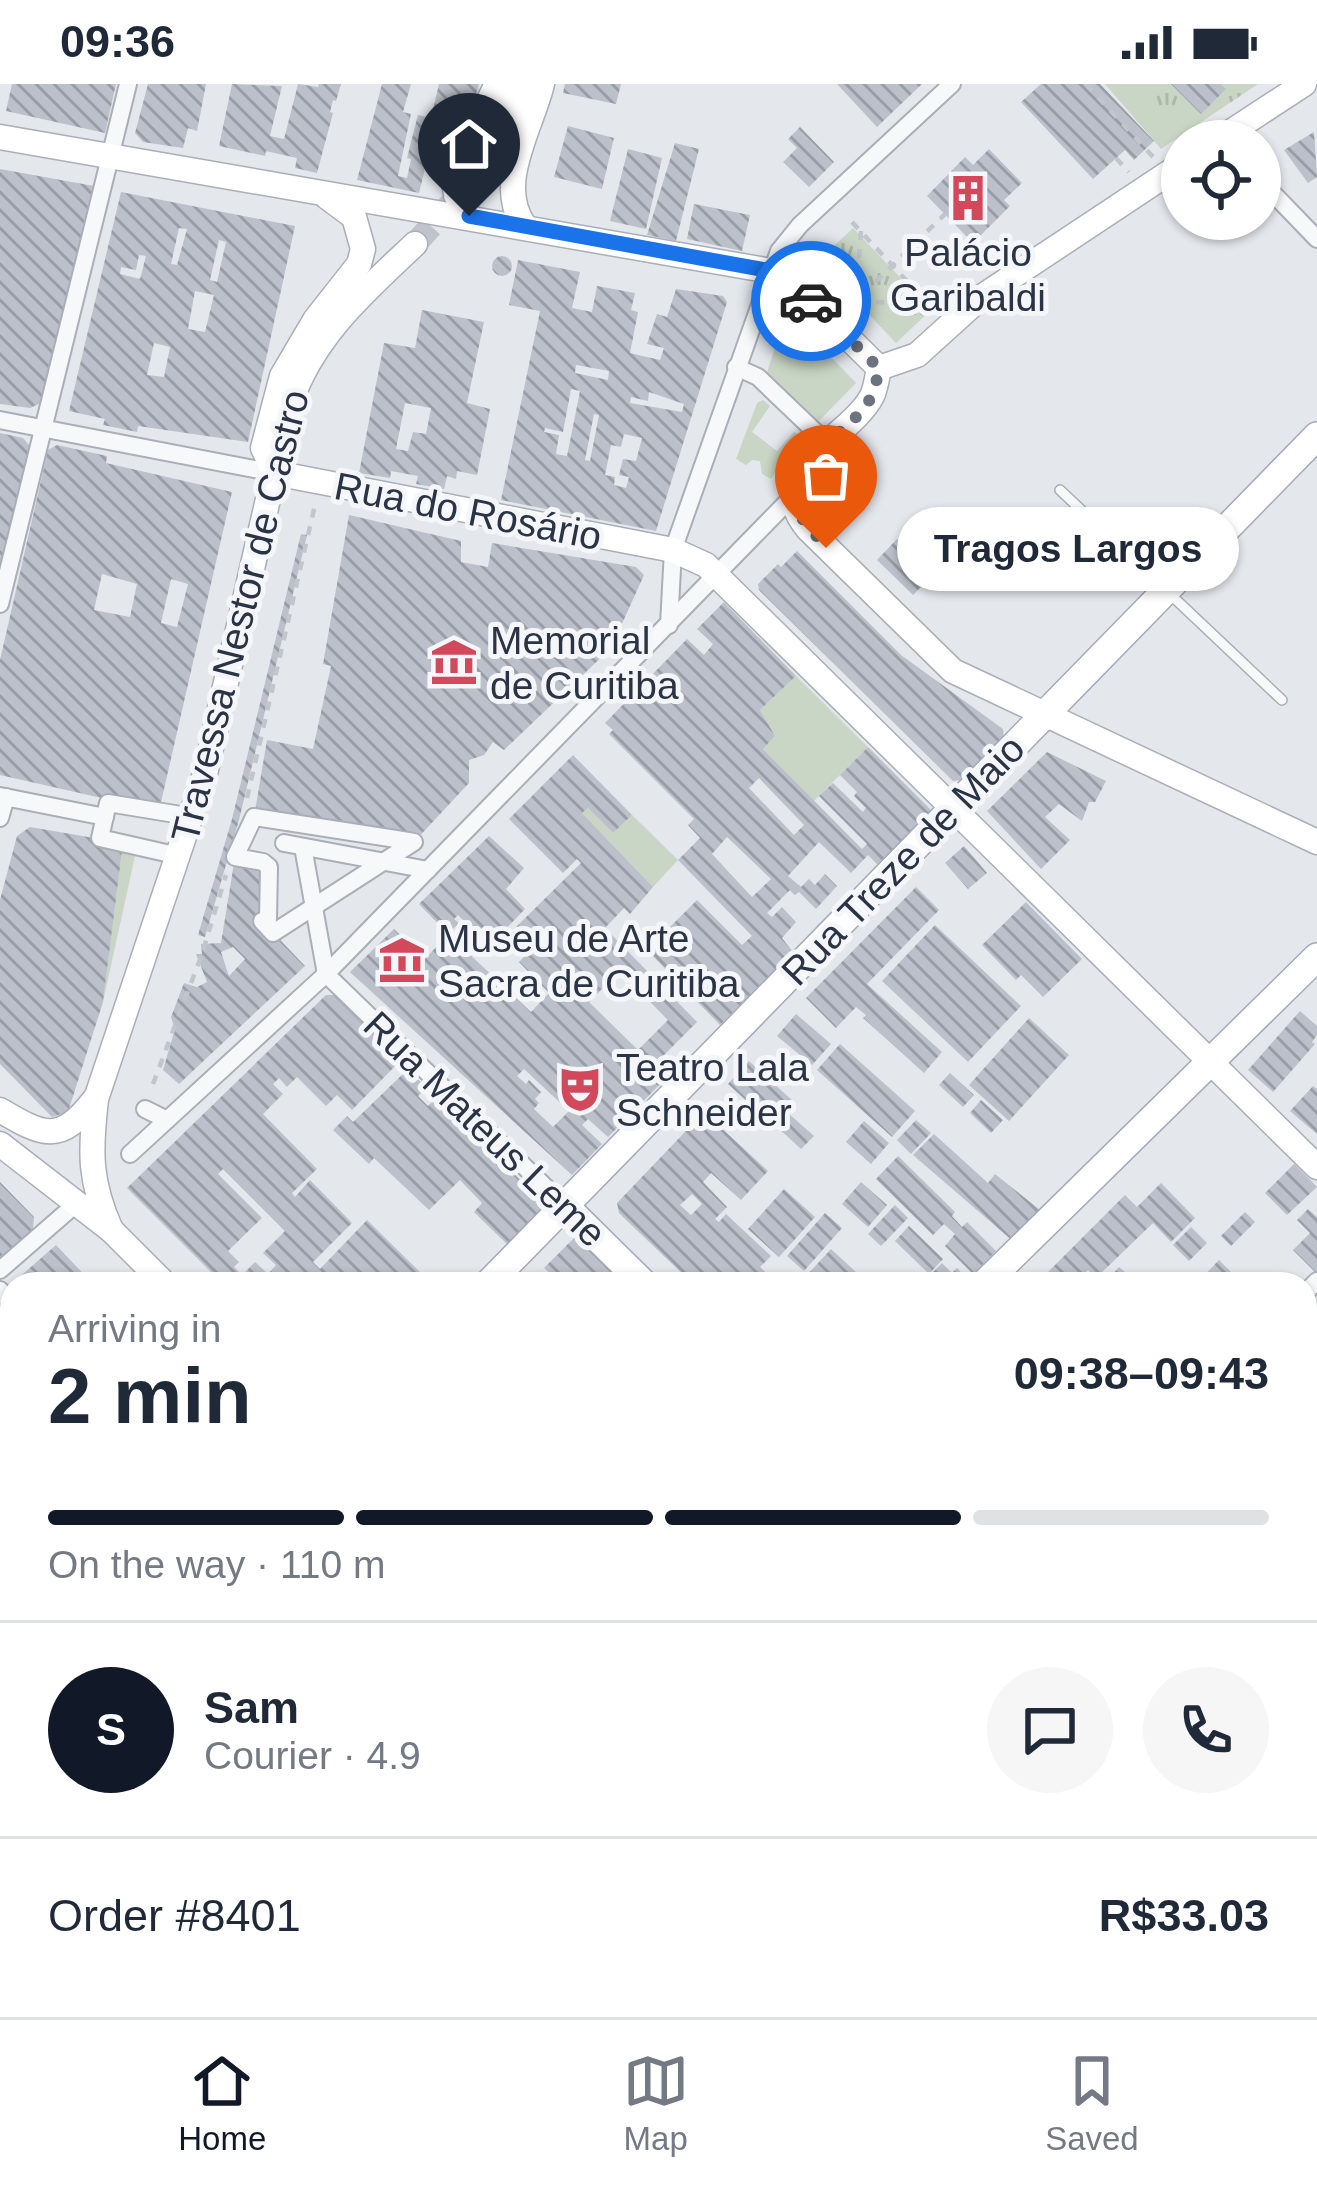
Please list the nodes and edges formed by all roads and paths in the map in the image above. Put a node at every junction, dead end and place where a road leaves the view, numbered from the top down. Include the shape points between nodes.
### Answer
1 (128, 84) edge
2 (497, 84) edge
3 (520, 84) edge
4 (542, 84) edge
5 (952, 84) edge
6 (1304, 84) edge
7 (1091, 86) edge
8 (1250, 120) edge
9 (0, 136) edge
10 (1151, 154) dead end
11 (111, 156) junction
12 (477, 175) tunnel mouth
13 (1161, 178) edge
14 (314, 190) junction
15 (1281, 202) edge
16 (945, 214) dead end
17 (469, 216) junction
18 (852, 222) dead end
19 (524, 226) junction
20 (861, 231) junction
21 (1317, 239) edge
22 (415, 244) tunnel mouth
23 (893, 266) junction
24 (771, 271) junction
25 (856, 301) junction
26 (929, 304) junction
27 (833, 323) junction
28 (949, 326) junction
29 (736, 367) junction
30 (879, 368) junction
31 (0, 420) edge
32 (43, 429) junction
33 (1317, 436) edge
34 (827, 442) junction
35 (275, 473) junction
36 (320, 483) junction
37 (1060, 490) dead end
38 (792, 497) junction
39 (674, 550) junction
40 (718, 574) junction
41 (1168, 589) junction
42 (0, 604) edge
43 (669, 625) junction
44 (1282, 700) dead end
45 (1044, 715) junction
46 (3, 797) edge
47 (954, 807) junction
48 (105, 817) junction
49 (193, 817) junction
50 (0, 818) edge
51 (252, 821) junction
52 (1317, 842) edge
53 (179, 856) junction
54 (428, 870) junction
55 (227, 872) dead end
56 (1317, 957) edge
57 (326, 974) junction
58 (1210, 1061) junction
59 (152, 1084) dead end
60 (96, 1099) junction
61 (145, 1109) dead end
62 (0, 1110) edge
63 (167, 1120) junction
64 (0, 1144) edge
65 (130, 1154) dead end
66 (1317, 1167) edge
67 (77, 1203) junction
68 (565, 1206) junction
69 (111, 1230) junction
70 (0, 1270) edge
71 (153, 1272) edge
72 (500, 1272) edge
73 (632, 1272) edge
74 (996, 1272) edge

1 - 11 street
2 - 17 street via 453,173
3 - 12 street
4 - 19 street via 512,180 511,204
5 - 24 street via 800,225
6 - 8 street
7 - 10 path
9 - 11 street
11 - 14 street
11 - 32 street
13 - 28 street
14 - 17 street
14 - 35 street via 353,217 363,249 282,376 263,448
15 - 21 street
16 - 23 path
17 - 19 street
18 - 20 path
19 - 24 street
20 - 23 path
20 - 25 path
22 - 35 street, Travessa Nestor de Castro via 310,356
23 - 25 path
23 - 26 path
24 - 27 street
24 - 29 street
25 - 26 path
25 - 27 path
26 - 28 path
27 - 30 street
28 - 30 street via 917,355
29 - 34 street via 758,377
29 - 39 street
30 - 34 street via 872,398
31 - 32 street, Rua do Rosário
32 - 35 street, Rua do Rosário
32 - 42 street
33 - 41 main road, Rua Treze de Maio
34 - 38 street via 800,473
35 - 36 street, Rua do Rosário
35 - 49 street, Travessa Nestor de Castro
36 - 39 street, Rua do Rosário
36 - 51 path via 242,819
37 - 41 lane
38 - 40 street
38 - 45 street via 808,530 943,663
39 - 40 street, Rua do Rosário
39 - 43 street
40 - 43 street
40 - 47 street, Rua do Rosário
41 - 44 lane
41 - 45 main road, Rua Treze de Maio
43 - 54 street
45 - 47 main road, Rua Treze de Maio
45 - 52 street
46 - 48 street
46 - 50 street
47 - 58 street, Rua do Rosário
47 - 68 main road, Rua Treze de Maio
48 - 49 street via 108,803
48 - 53 street via 100,838
49 - 53 street, Travessa Nestor de Castro
51 - 51 street via 235,857 269,868 262,921 273,933 414,842
53 - 60 street, Travessa Nestor de Castro
54 - 57 street
54 - 57 street via 294,845
55 - 59 path
56 - 58 main road
57 - 63 street
57 - 68 street, Rua Mateus Leme
58 - 66 street, Rua do Rosário
58 - 74 main road
60 - 62 street via 65,1131 33,1128
60 - 69 street, Travessa Nestor de Castro via 93,1188
61 - 63 street
63 - 65 street
64 - 67 street
67 - 69 street
67 - 70 street
68 - 72 main road, Rua Treze de Maio
68 - 73 main road, Rua Mateus Leme
69 - 71 street

